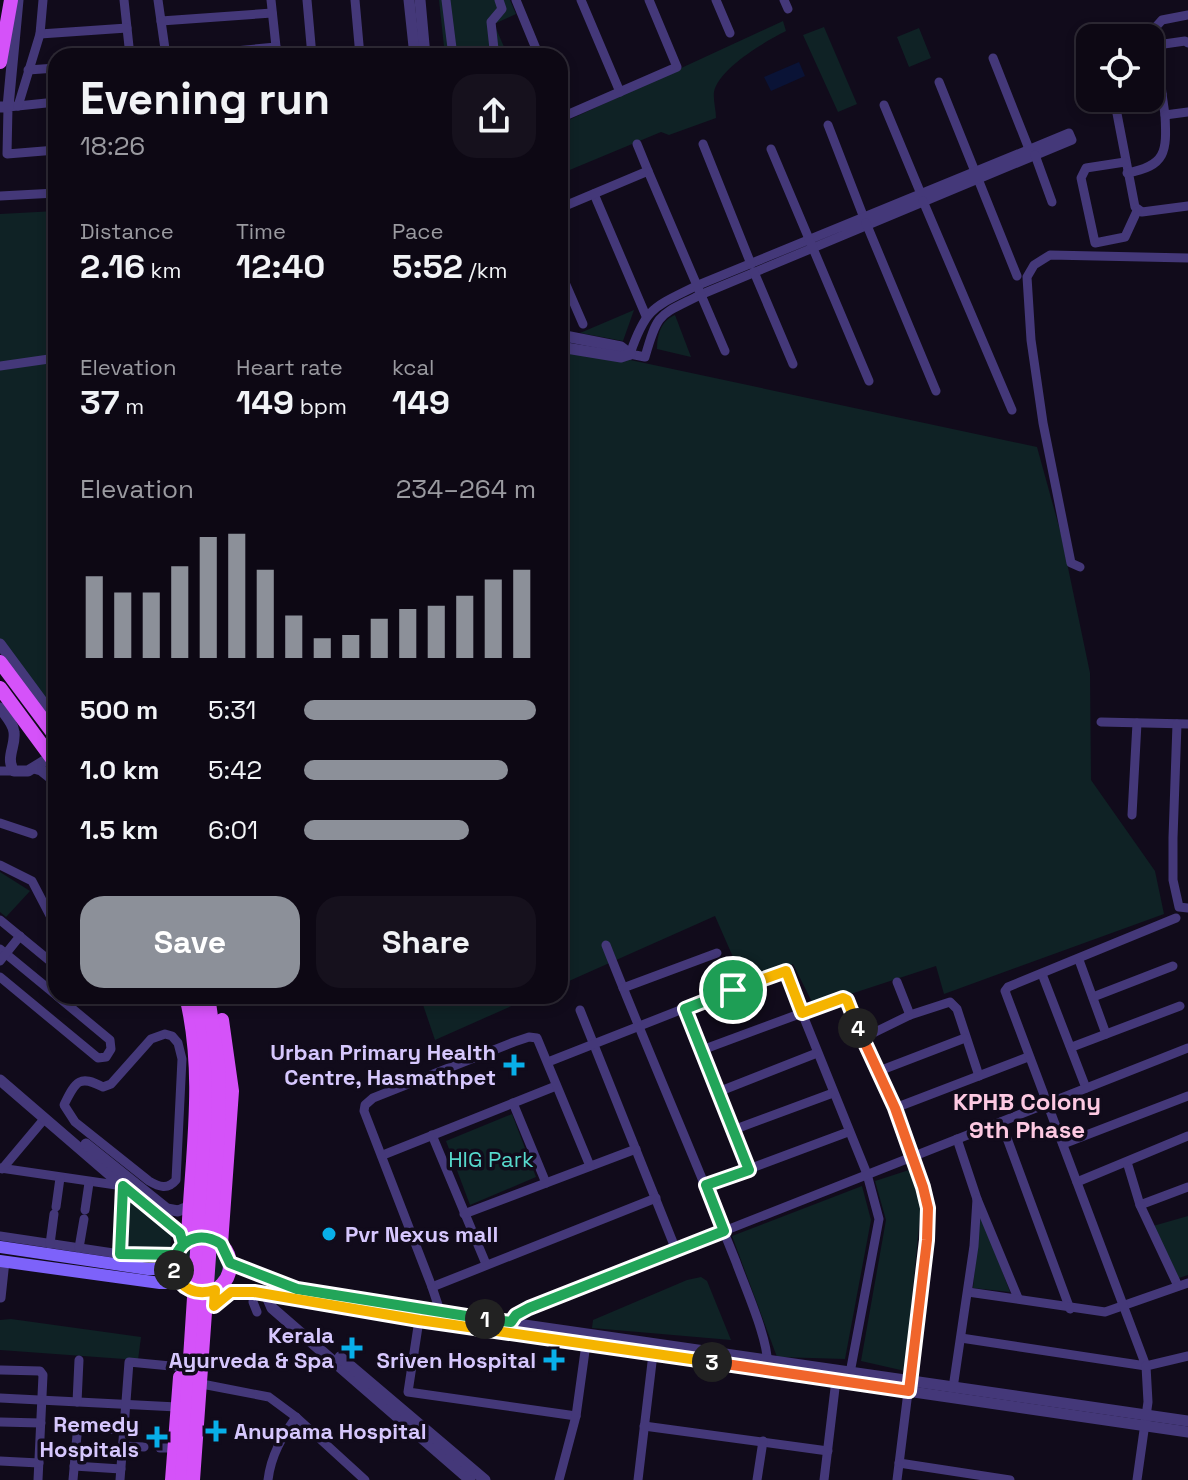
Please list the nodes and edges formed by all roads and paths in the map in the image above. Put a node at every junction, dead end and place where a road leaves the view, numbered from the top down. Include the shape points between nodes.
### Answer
1 (11, 0) edge
2 (18, 0) edge
3 (43, 0) edge
4 (124, 0) edge
5 (158, 0) edge
6 (271, 0) edge
7 (307, 0) edge
8 (355, 0) edge
9 (409, 0) edge
10 (420, 0) edge
11 (446, 0) edge
12 (499, 0) edge
13 (516, 0) edge
14 (581, 0) edge
15 (649, 0) edge
16 (716, 0) edge
17 (272, 13) junction
18 (1188, 15) edge
19 (161, 21) junction
20 (1158, 24) edge
21 (127, 28) junction
22 (730, 33) dead end
23 (40, 34) junction
24 (1188, 43) edge
25 (1164, 45) edge
26 (129, 48) edge
27 (165, 48) edge
28 (276, 48) edge
29 (311, 48) edge
30 (359, 48) edge
31 (414, 48) edge
32 (424, 48) edge
33 (452, 48) edge
34 (495, 48) edge
35 (536, 48) edge
36 (993, 58) dead end
37 (0, 62) edge
38 (48, 69) edge
39 (28, 70) junction
40 (939, 82) dead end
41 (620, 92) junction
42 (48, 103) edge
43 (884, 105) dead end
44 (9, 107) edge
45 (1164, 108) edge
46 (568, 111) edge
47 (1116, 112) edge
48 (1188, 112) edge
49 (1165, 115) junction
50 (828, 125) dead end
51 (637, 144) dead end
52 (703, 144) dead end
53 (771, 149) dead end
54 (48, 151) edge
55 (1032, 152) junction
56 (1125, 162) junction
57 (648, 171) junction
58 (1127, 173) junction
59 (976, 175) junction
60 (48, 193) edge
61 (594, 194) junction
62 (0, 196) edge
63 (922, 198) junction
64 (1052, 202) dead end
65 (568, 205) edge
66 (1188, 206) edge
67 (1137, 211) junction
68 (865, 220) junction
69 (809, 244) junction
70 (1188, 258) edge
71 (753, 268) junction
72 (1017, 276) dead end
73 (568, 289) edge
74 (698, 290) junction
75 (643, 320) junction
76 (583, 324) dead end
77 (568, 337) edge
78 (568, 348) edge
79 (725, 351) dead end
80 (628, 352) junction
81 (48, 359) edge
82 (793, 364) dead end
83 (0, 366) edge
84 (869, 381) dead end
85 (936, 391) dead end
86 (1012, 410) dead end
87 (1080, 567) dead end
88 (0, 644) edge
89 (0, 662) edge
90 (0, 688) edge
91 (0, 708) edge
92 (48, 709) edge
93 (1101, 722) dead end
94 (1137, 723) junction
95 (1182, 724) edge
96 (48, 726) edge
97 (48, 753) edge
98 (48, 762) edge
99 (6, 767) edge
100 (34, 768) junction
101 (48, 776) edge
102 (1132, 815) dead end
103 (0, 823) edge
104 (33, 834) dead end
105 (0, 865) edge
106 (48, 901) edge
107 (44, 902) junction
108 (1188, 908) edge
109 (48, 910) edge
110 (1176, 918) dead end
111 (0, 920) edge
112 (20, 936) junction
113 (606, 945) dead end
114 (717, 953) dead end
115 (2, 954) edge
116 (48, 959) edge
117 (1079, 960) junction
118 (1173, 966) dead end
119 (1042, 974) junction
120 (0, 977) edge
121 (897, 982) dead end
122 (48, 987) edge
123 (623, 988) junction
124 (1093, 997) junction
125 (48, 1001) edge
126 (69, 1004) edge
127 (188, 1004) edge
128 (198, 1004) edge
129 (209, 1004) edge
130 (218, 1004) edge
131 (1180, 1006) dead end
132 (40, 1009) junction
133 (685, 1009) junction
134 (580, 1010) dead end
135 (802, 1013) junction
136 (910, 1015) junction
137 (639, 1027) junction
138 (194, 1034) junction
139 (1106, 1034) junction
140 (174, 1038) junction
141 (863, 1038) junction
142 (965, 1038) junction
143 (594, 1045) junction
144 (1072, 1047) junction
145 (1188, 1048) edge
146 (702, 1050) junction
147 (817, 1053) junction
148 (1028, 1057) junction
149 (548, 1062) junction
150 (879, 1071) junction
151 (0, 1072) edge
152 (979, 1076) junction
153 (0, 1080) edge
154 (556, 1086) junction
155 (1086, 1088) junction
156 (718, 1092) junction
157 (833, 1093) junction
158 (1188, 1096) edge
159 (513, 1103) junction
160 (1047, 1104) junction
161 (895, 1108) junction
162 (45, 1118) junction
163 (1001, 1122) junction
164 (70, 1124) junction
165 (733, 1130) junction
166 (848, 1132) junction
167 (432, 1135) junction
168 (1188, 1136) edge
169 (957, 1139) junction
170 (1063, 1144) junction
171 (636, 1149) junction
172 (383, 1155) junction
173 (913, 1156) junction
174 (194, 1157) junction
175 (226, 1158) junction
176 (1127, 1162) junction
177 (590, 1166) junction
178 (1, 1168) edge
179 (749, 1170) junction
180 (867, 1174) junction
181 (60, 1178) junction
182 (176, 1180) junction
183 (1077, 1182) junction
184 (89, 1183) junction
185 (126, 1183) junction
186 (546, 1183) junction
187 (192, 1184) junction
188 (706, 1185) junction
189 (1188, 1187) edge
190 (150, 1189) junction
191 (656, 1198) junction
192 (977, 1199) junction
193 (1140, 1205) junction
194 (190, 1206) junction
195 (464, 1214) junction
196 (724, 1231) junction
197 (0, 1236) edge
198 (50, 1244) junction
199 (221, 1244) junction
200 (0, 1247) edge
201 (79, 1248) junction
202 (676, 1250) junction
203 (120, 1254) junction
204 (2, 1261) edge
205 (181, 1263) junction
206 (230, 1263) junction
207 (486, 1264) junction
208 (1183, 1285) edge
209 (432, 1287) junction
210 (215, 1290) junction
211 (968, 1292) junction
212 (260, 1293) junction
213 (1, 1298) edge
214 (1018, 1298) junction
215 (287, 1299) junction
216 (214, 1306) junction
217 (1125, 1307) junction
218 (1070, 1309) junction
219 (257, 1312) dead end
220 (437, 1312) junction
221 (419, 1320) junction
222 (511, 1322) junction
223 (961, 1338) junction
224 (586, 1344) junction
225 (653, 1354) junction
226 (1188, 1356) edge
227 (79, 1360) dead end
228 (768, 1366) junction
229 (1146, 1366) junction
230 (181, 1367) junction
231 (1, 1370) edge
232 (850, 1373) junction
233 (836, 1380) junction
234 (207, 1385) junction
235 (909, 1386) junction
236 (953, 1388) junction
237 (408, 1392) junction
238 (0, 1398) edge
239 (43, 1400) junction
240 (77, 1402) junction
241 (125, 1405) junction
242 (177, 1407) junction
243 (397, 1410) junction
244 (576, 1416) junction
245 (296, 1417) junction
246 (1145, 1420) junction
247 (1188, 1421) edge
248 (0, 1422) edge
249 (41, 1423) junction
250 (644, 1426) junction
251 (90, 1428) dead end
252 (124, 1430) junction
253 (1188, 1432) edge
254 (77, 1435) dead end
255 (763, 1441) junction
256 (122, 1446) junction
257 (144, 1447) dead end
258 (828, 1451) junction
259 (0, 1461) edge
260 (39, 1463) junction
261 (899, 1463) junction
262 (74, 1466) junction
263 (120, 1475) edge
264 (465, 1475) edge
265 (38, 1480) edge
266 (73, 1480) edge
267 (172, 1480) edge
268 (182, 1480) edge
269 (193, 1480) edge
270 (201, 1480) edge
271 (268, 1480) edge
272 (365, 1480) edge
273 (485, 1480) edge
274 (559, 1480) edge
275 (638, 1480) edge
276 (757, 1480) edge
277 (824, 1480) edge
278 (897, 1480) edge
279 (1010, 1480) edge
280 (1137, 1480) edge

1 - 37 main road
2 - 44 street
3 - 23 street
4 - 21 street
5 - 19 street
6 - 17 street
7 - 29 street
8 - 30 street
9 - 31 street
10 - 32 street
11 - 33 street
12 - 34 street via 502,9 491,22
13 - 35 street
14 - 41 street
15 - 41 street via 677,67
16 - 22 street
17 - 19 street
17 - 28 street
18 - 20 street
19 - 27 street
21 - 23 street
21 - 26 street
23 - 39 street
24 - 25 street
36 - 55 street
38 - 39 street
39 - 44 street
40 - 59 street
41 - 46 street
42 - 44 street
43 - 63 street
44 - 54 street via 7,154
45 - 49 street
47 - 56 street
48 - 49 street
49 - 58 street via 1160,160
50 - 68 street
51 - 57 street
52 - 71 street
53 - 69 street
55 - 59 street
55 - 64 street
56 - 58 street
56 - 67 street via 1083,172 1095,243 1125,237
57 - 61 street
57 - 74 street
58 - 67 street
59 - 63 street
59 - 72 street
60 - 62 street
61 - 65 street
61 - 75 street
63 - 68 street
63 - 86 street
66 - 67 street
68 - 69 street
68 - 85 street
69 - 71 street
69 - 84 street
70 - 87 street via 1050,255 1027,277 1043,423 1071,563
71 - 74 street
71 - 82 street
73 - 76 street
74 - 75 street via 653,308
74 - 79 street
74 - 80 street via 661,315 645,357
75 - 80 street
77 - 80 street
78 - 80 street via 621,357
81 - 83 street
88 - 92 street
89 - 96 main road
90 - 97 main road
91 - 99 street via 15,734
93 - 94 street
94 - 95 street
94 - 102 street
95 - 108 street via 1173,880 1179,907
98 - 100 street
99 - 100 street
100 - 101 street
103 - 104 street
105 - 107 street via 32,881
106 - 107 street
107 - 109 street
110 - 117 street
111 - 112 street
112 - 115 street
112 - 116 street
113 - 123 street
114 - 123 street
115 - 122 street
117 - 119 street
117 - 124 street
118 - 124 street
119 - 144 street
119 - 148 street via 1005,991
120 - 132 street
121 - 136 street
123 - 137 street
124 - 139 street
125 - 132 street
126 - 132 street via 110,1040 106,1057 98,1058
127 - 138 main road
128 - 268 main road via 207,1100
129 - 269 main road via 219,1117
130 - 175 main road via 232,1091
131 - 139 street
133 - 135 street via 782,970 788,973
133 - 137 street
133 - 146 street
134 - 143 street
135 - 141 street via 843,998
135 - 146 street
135 - 147 street
136 - 141 street
136 - 142 street via 954,1003
137 - 143 street
137 - 188 street
138 - 140 street
138 - 174 main road
139 - 144 street
140 - 164 street via 165,1034 151,1039 107,1086 90,1079 80,1082 64,1105
140 - 182 street via 182,1059
141 - 150 street
142 - 150 street
142 - 152 street
143 - 149 street
143 - 171 street
144 - 155 street
145 - 155 street
146 - 156 street
147 - 156 street
147 - 157 street
148 - 152 street
148 - 160 street
149 - 154 street
149 - 172 street via 537,1038 529,1037 373,1098 364,1111
150 - 161 street
151 - 164 street
152 - 161 street
153 - 162 street
154 - 159 street
154 - 177 street
155 - 160 street
156 - 165 street
157 - 165 street
157 - 166 street
158 - 170 street
159 - 167 street
159 - 186 street
160 - 163 street
160 - 170 street
161 - 173 street
162 - 178 street
162 - 185 street
163 - 169 street
163 - 218 street
164 - 185 street
164 - 190 street
165 - 179 street
166 - 179 street
166 - 180 street
167 - 172 street
167 - 195 street
168 - 176 street
169 - 173 street
169 - 192 street
170 - 183 street
171 - 177 street
171 - 191 street
172 - 209 street
173 - 180 street
173 - 235 street via 928,1208
174 - 175 main road
174 - 187 main road
175 - 199 main road
176 - 183 street
176 - 193 street
177 - 186 street
178 - 181 street
179 - 188 street
180 - 196 street
180 - 232 street via 879,1219
181 - 184 street
181 - 198 street
182 - 187 street
182 - 190 street
183 - 217 street
184 - 185 street
184 - 201 street
185 - 190 street
185 - 203 street
185 - 205 street via 180,1233
186 - 195 street
187 - 194 main road
188 - 196 street
189 - 193 street
190 - 194 street via 172,1211
191 - 202 street
191 - 207 street
192 - 211 street
192 - 214 street
193 - 208 street
194 - 205 main road
195 - 207 street
196 - 202 street
196 - 228 street
197 - 198 street
198 - 201 street
199 - 205 main road via 205,1237
199 - 206 main road
200 - 205 main road via 148,1269
201 - 203 street
202 - 222 street via 529,1308
203 - 205 street
204 - 205 main road via 160,1283
204 - 213 street
205 - 210 main road via 200,1293
205 - 230 main road
206 - 210 main road via 227,1279
206 - 220 street via 297,1289
207 - 209 street
208 - 217 street
209 - 220 street
210 - 216 main road
211 - 214 street
211 - 223 street
212 - 215 street
212 - 216 street via 231,1292
212 - 219 street via 253,1302
212 - 243 street
214 - 218 street
215 - 221 street
215 - 243 street via 286,1312
216 - 234 main road
217 - 218 street via 1105,1312
217 - 229 street
220 - 222 street
221 - 224 street
221 - 237 street
222 - 228 street
223 - 229 street
223 - 236 street
224 - 225 street
224 - 244 street
225 - 228 street
225 - 250 street
226 - 229 street
227 - 240 street
228 - 232 street
228 - 233 street
229 - 246 street
230 - 241 street via 129,1362
230 - 242 main road
231 - 239 street via 40,1371
232 - 235 street
233 - 235 street
233 - 258 street
234 - 245 street via 269,1397
234 - 270 main road
235 - 236 street
235 - 246 street
235 - 261 street
236 - 246 street
237 - 243 street
237 - 244 street
238 - 239 street
239 - 240 street
239 - 249 street
240 - 241 street
241 - 242 street
241 - 252 street
242 - 267 main road via 167,1448
243 - 264 street
244 - 274 street
245 - 271 street via 277,1445
245 - 272 street
246 - 247 street
246 - 253 street
246 - 280 street
248 - 249 street
249 - 260 street
250 - 255 street
250 - 275 street
251 - 252 street
252 - 256 street
254 - 262 street
255 - 258 street
255 - 276 street
256 - 257 street
256 - 263 street
258 - 277 street
259 - 260 street
260 - 265 street
261 - 278 street
261 - 279 street
262 - 263 street
262 - 266 street
264 - 273 street

